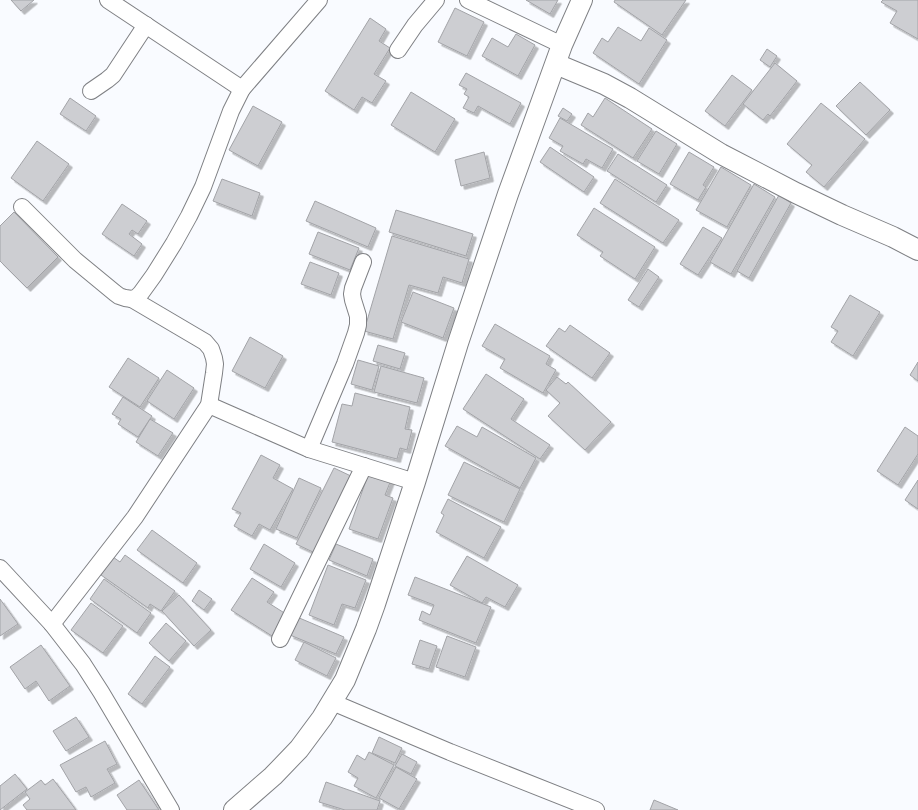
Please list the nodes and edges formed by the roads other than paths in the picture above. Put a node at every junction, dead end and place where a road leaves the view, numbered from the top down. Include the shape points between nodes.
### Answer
1 (108, 0) edge
2 (319, 0) edge
3 (436, 0) edge
4 (468, 0) edge
5 (582, 0) edge
6 (146, 25) junction
7 (562, 45) junction
8 (398, 50) dead end
9 (556, 64) junction
10 (242, 89) junction
11 (91, 90) dead end
12 (22, 207) dead end
13 (918, 250) edge
14 (363, 262) dead end
15 (132, 299) junction
16 (209, 405) junction
17 (310, 449) junction
18 (364, 466) junction
19 (415, 482) junction
20 (0, 568) edge
21 (52, 624) junction
22 (280, 639) dead end
23 (332, 702) junction
24 (171, 810) edge
25 (234, 810) edge
26 (596, 810) edge

1 - 6 street
2 - 10 street
3 - 8 street
4 - 7 street
5 - 7 street
6 - 10 street
6 - 11 street via 113,75
7 - 9 street
9 - 13 street via 604,84 721,154 796,193
9 - 19 street via 505,201
10 - 15 street via 189,216 154,275 141,293
12 - 15 street via 75,260 115,293
14 - 17 street via 352,288 358,316 356,333
15 - 16 street via 205,342 211,349 215,364
16 - 17 street
16 - 21 street via 135,517
17 - 18 street
18 - 19 street
18 - 22 street
19 - 23 street via 366,629 345,680
20 - 21 street
21 - 24 street via 93,678
23 - 25 street via 294,754
23 - 26 street

